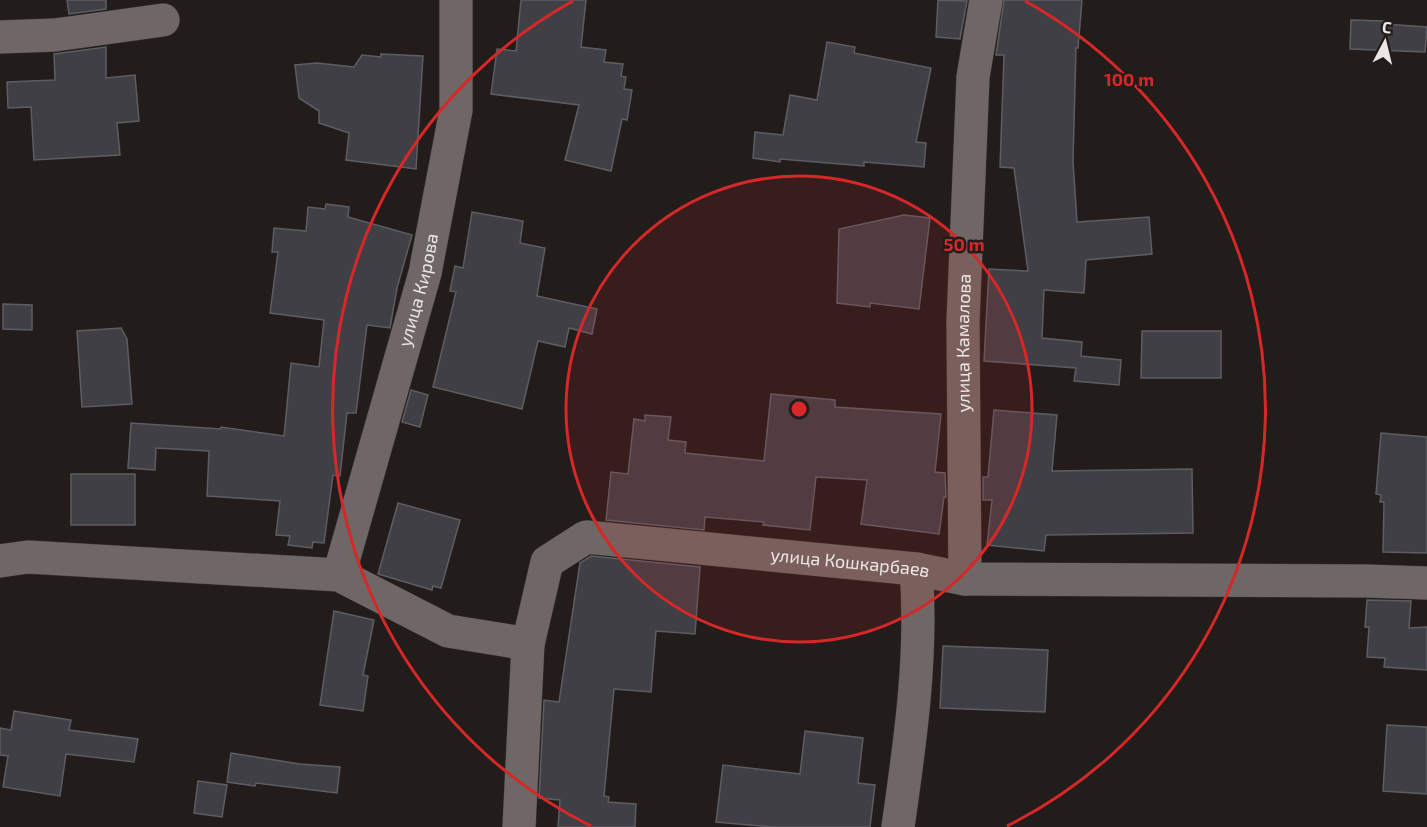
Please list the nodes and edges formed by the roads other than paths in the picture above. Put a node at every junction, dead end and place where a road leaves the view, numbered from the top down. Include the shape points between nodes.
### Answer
1 (456, 0) edge
2 (986, 0) edge
3 (164, 20) dead end
4 (0, 37) edge
5 (0, 561) edge
6 (916, 569) junction
7 (339, 574) junction
8 (965, 579) junction
9 (1427, 584) edge
10 (528, 644) junction
11 (519, 827) edge
12 (898, 827) edge

1 - 7 street, улица Кирова via 456,110 425,273
2 - 8 street, улица Камалова via 974,77 963,322
3 - 4 street via 55,35
5 - 7 street via 28,557
6 - 8 street, улица Кошкарбаев
6 - 10 street, улица Кошкарбаев via 586,537 547,562
6 - 12 street via 920,608 911,731
7 - 10 street via 448,631
8 - 9 street, улица Кошкарбаев
10 - 11 street, улица Кошкарбаев

